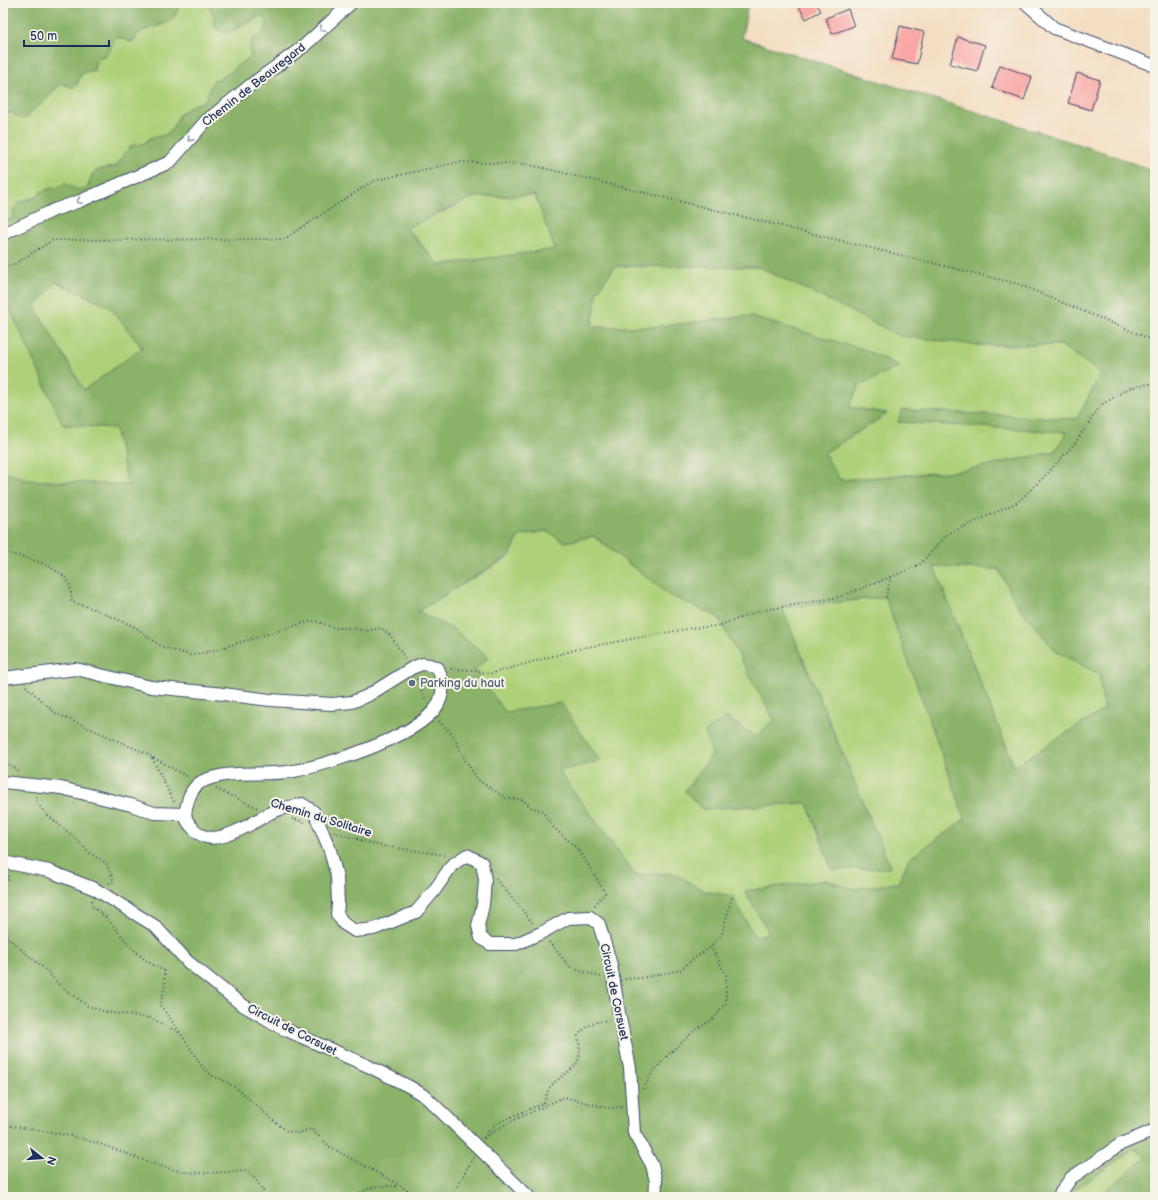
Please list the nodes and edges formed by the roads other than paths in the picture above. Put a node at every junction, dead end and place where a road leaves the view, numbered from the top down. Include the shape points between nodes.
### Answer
1 (351, 3) edge
2 (1026, 3) edge
3 (1155, 66) edge
4 (3, 234) edge
5 (9, 677) edge
6 (3, 782) edge
7 (184, 814) junction
8 (4, 867) edge
9 (1155, 1130) edge
10 (528, 1197) edge
11 (655, 1197) edge
12 (1058, 1197) edge

1 -> 4 street, Chemin de Beauregard via 304,46 205,122 170,162
2 - 3 street via 1054,28
5 - 7 street via 76,670 151,687 332,704 352,702 367,696 422,664 434,667 444,684 440,702 431,713 413,728 394,738 340,759 293,771 221,775 199,783 189,797
6 - 7 street via 62,788 154,813
7 - 11 street, Circuit de Corsuet via 196,832 216,838 254,824 271,813 302,804 314,812 338,877 337,914 344,924 355,931 374,929 416,912 452,865 467,855 482,863 485,880 478,926 481,938 490,944 516,944 568,918 590,917 599,924 611,965 630,1068 634,1133 652,1165 656,1182
8 - 10 street, Circuit de Corsuet via 50,871 95,889 155,926 188,962 241,1004 284,1029 416,1090 478,1144
9 - 12 street via 1121,1144 1071,1178

